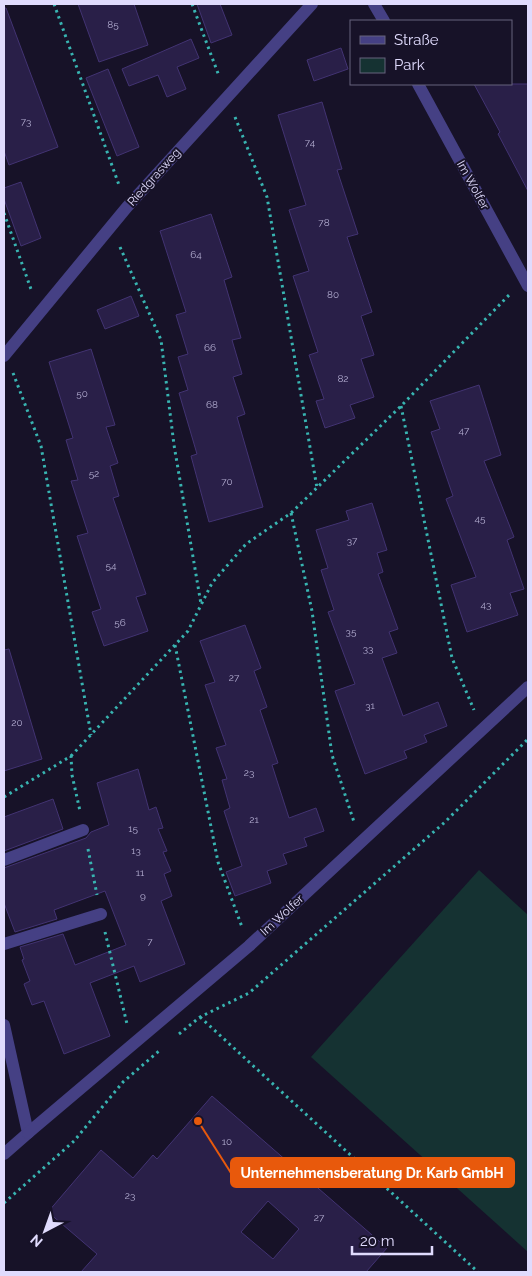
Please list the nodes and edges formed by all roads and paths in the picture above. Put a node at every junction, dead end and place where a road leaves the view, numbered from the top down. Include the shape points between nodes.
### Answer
1 (54, 4) edge
2 (192, 4) edge
3 (312, 4) edge
4 (374, 4) edge
5 (383, 20) edge
6 (419, 85) edge
7 (227, 96) junction
8 (127, 207) junction
9 (4, 213) edge
10 (110, 226) junction
11 (527, 282) edge
12 (38, 312) junction
13 (5, 355) edge
14 (401, 406) junction
15 (317, 488) junction
16 (290, 514) junction
17 (201, 605) junction
18 (175, 645) junction
19 (528, 687) edge
20 (484, 731) junction
21 (91, 735) junction
22 (528, 739) edge
23 (71, 756) junction
24 (4, 797) edge
25 (84, 830) junction
26 (360, 842) junction
27 (4, 860) edge
28 (101, 914) junction
29 (4, 944) edge
30 (249, 946) junction
31 (200, 1017) junction
32 (4, 1025) edge
33 (173, 1040) dead end
34 (166, 1045) dead end
35 (133, 1046) junction
36 (28, 1133) junction
37 (4, 1154) edge
38 (4, 1203) edge
39 (478, 1272) edge

1 - 8 path
2 - 7 path
3 - 7 street, Riedgrasweg
4 - 5 street
6 - 11 street, Im Wolfer
7 - 8 street, Riedgrasweg
7 - 15 path via 267,197
8 - 10 street, Riedgrasweg
9 - 12 path
10 - 12 street, Riedgrasweg
10 - 17 path via 161,340 174,445
11 - 14 path
12 - 13 street, Riedgrasweg
13 - 21 path via 41,446
14 - 15 path
14 - 20 path via 452,658
15 - 16 path
16 - 17 path via 246,544 212,583
16 - 26 path via 312,611 332,755
17 - 18 path via 188,631
18 - 21 path
18 - 30 path via 218,862
19 - 20 street, Im Wolfer
20 - 26 street, Im Wolfer
21 - 23 path
22 - 31 path via 445,822 250,993
23 - 24 path
23 - 25 path
25 - 27 street
25 - 28 path
26 - 30 street, Im Wolfer
28 - 29 street
28 - 35 path
30 - 35 street, Im Wolfer
31 - 33 path
31 - 39 path
32 - 36 street
34 - 38 path via 124,1082 74,1141
35 - 36 street, Im Wolfer
36 - 37 street

